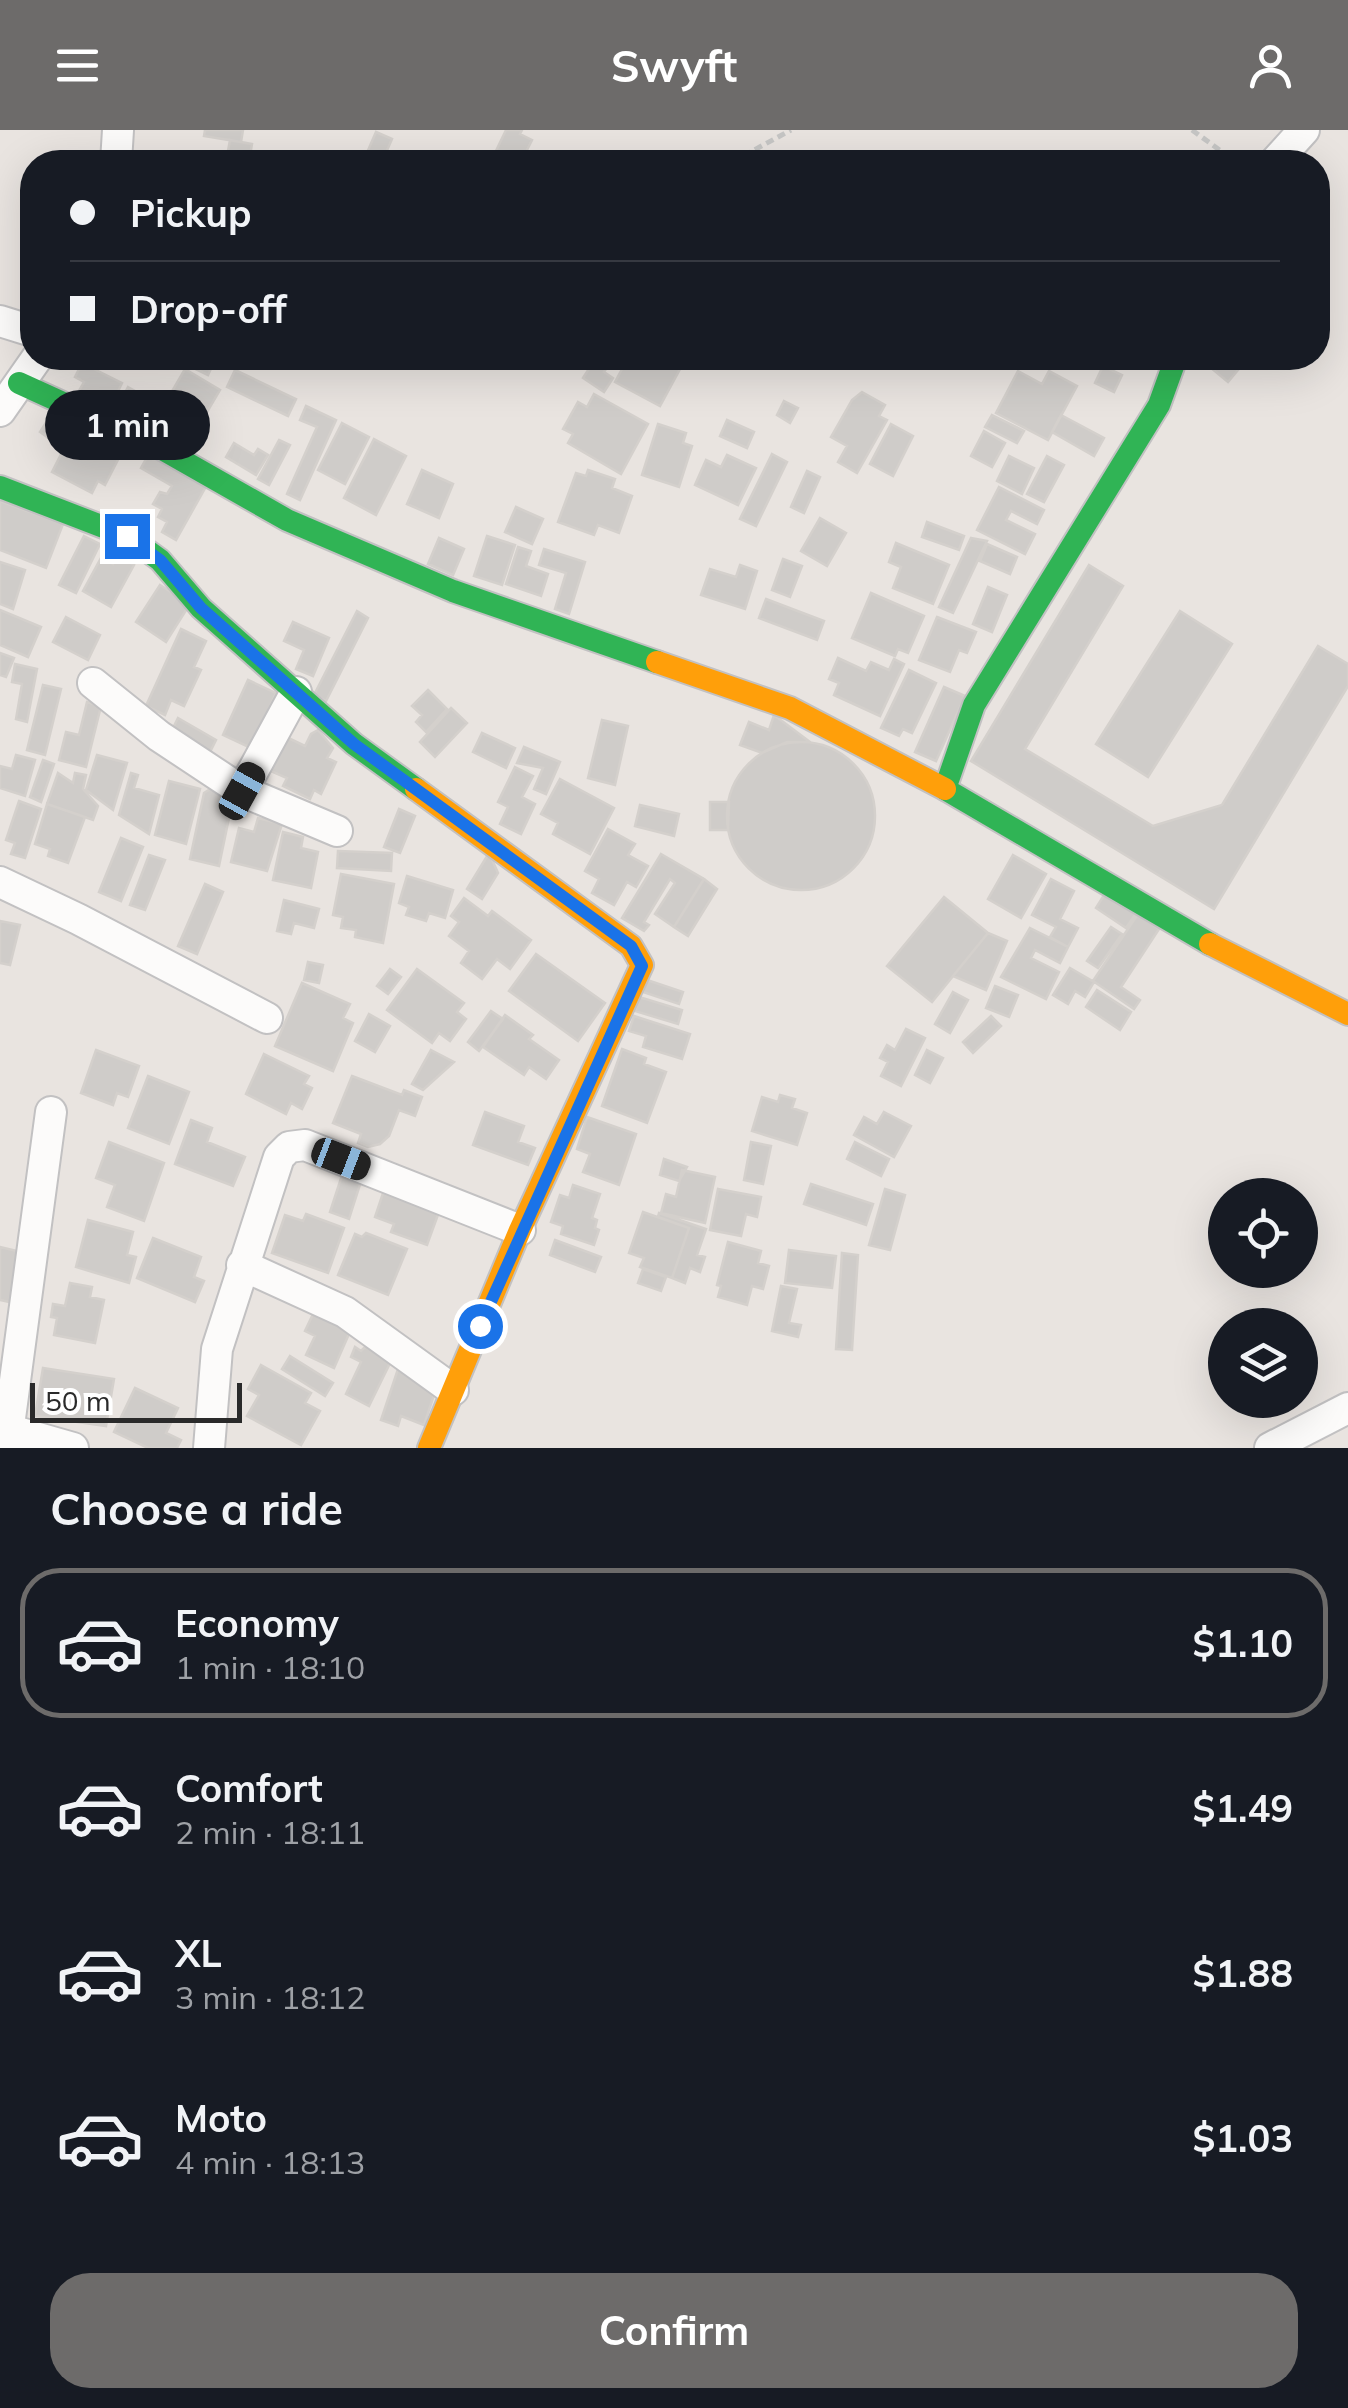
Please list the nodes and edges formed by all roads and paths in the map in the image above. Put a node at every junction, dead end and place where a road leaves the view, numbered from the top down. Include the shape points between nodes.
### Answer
1 (791, 130) edge
2 (1192, 130) edge
3 (1304, 130) edge
4 (754, 150) edge
5 (1220, 150) edge
6 (1286, 150) edge
7 (28, 370) edge
8 (1172, 370) edge
9 (19, 383) junction
10 (0, 411) edge
11 (0, 486) edge
12 (93, 683) dead end
13 (296, 692) junction
14 (946, 789) junction
15 (242, 791) junction
16 (337, 831) dead end
17 (0, 882) edge
18 (1348, 1014) edge
19 (267, 1018) dead end
20 (51, 1112) dead end
21 (520, 1230) junction
22 (242, 1264) junction
23 (453, 1390) junction
24 (1348, 1408) edge
25 (8, 1439) edge
26 (72, 1448) edge
27 (209, 1448) edge
28 (429, 1448) edge
29 (1270, 1448) edge

1 - 4 path
2 - 5 path
3 - 6 street
7 - 9 street
8 - 14 street via 1159,405 974,704
9 - 10 street
9 - 14 street via 155,445 304,527 453,590 790,708
11 - 13 street via 127,536
12 - 15 street
13 - 15 street
13 - 21 street via 354,744 631,946 642,966
14 - 18 street via 1217,948
15 - 16 street
17 - 19 street
20 - 25 street
21 - 22 street via 305,1145 280,1156
21 - 23 street
22 - 23 street via 346,1312
22 - 27 street via 217,1349
23 - 28 street
24 - 29 street
25 - 26 street

